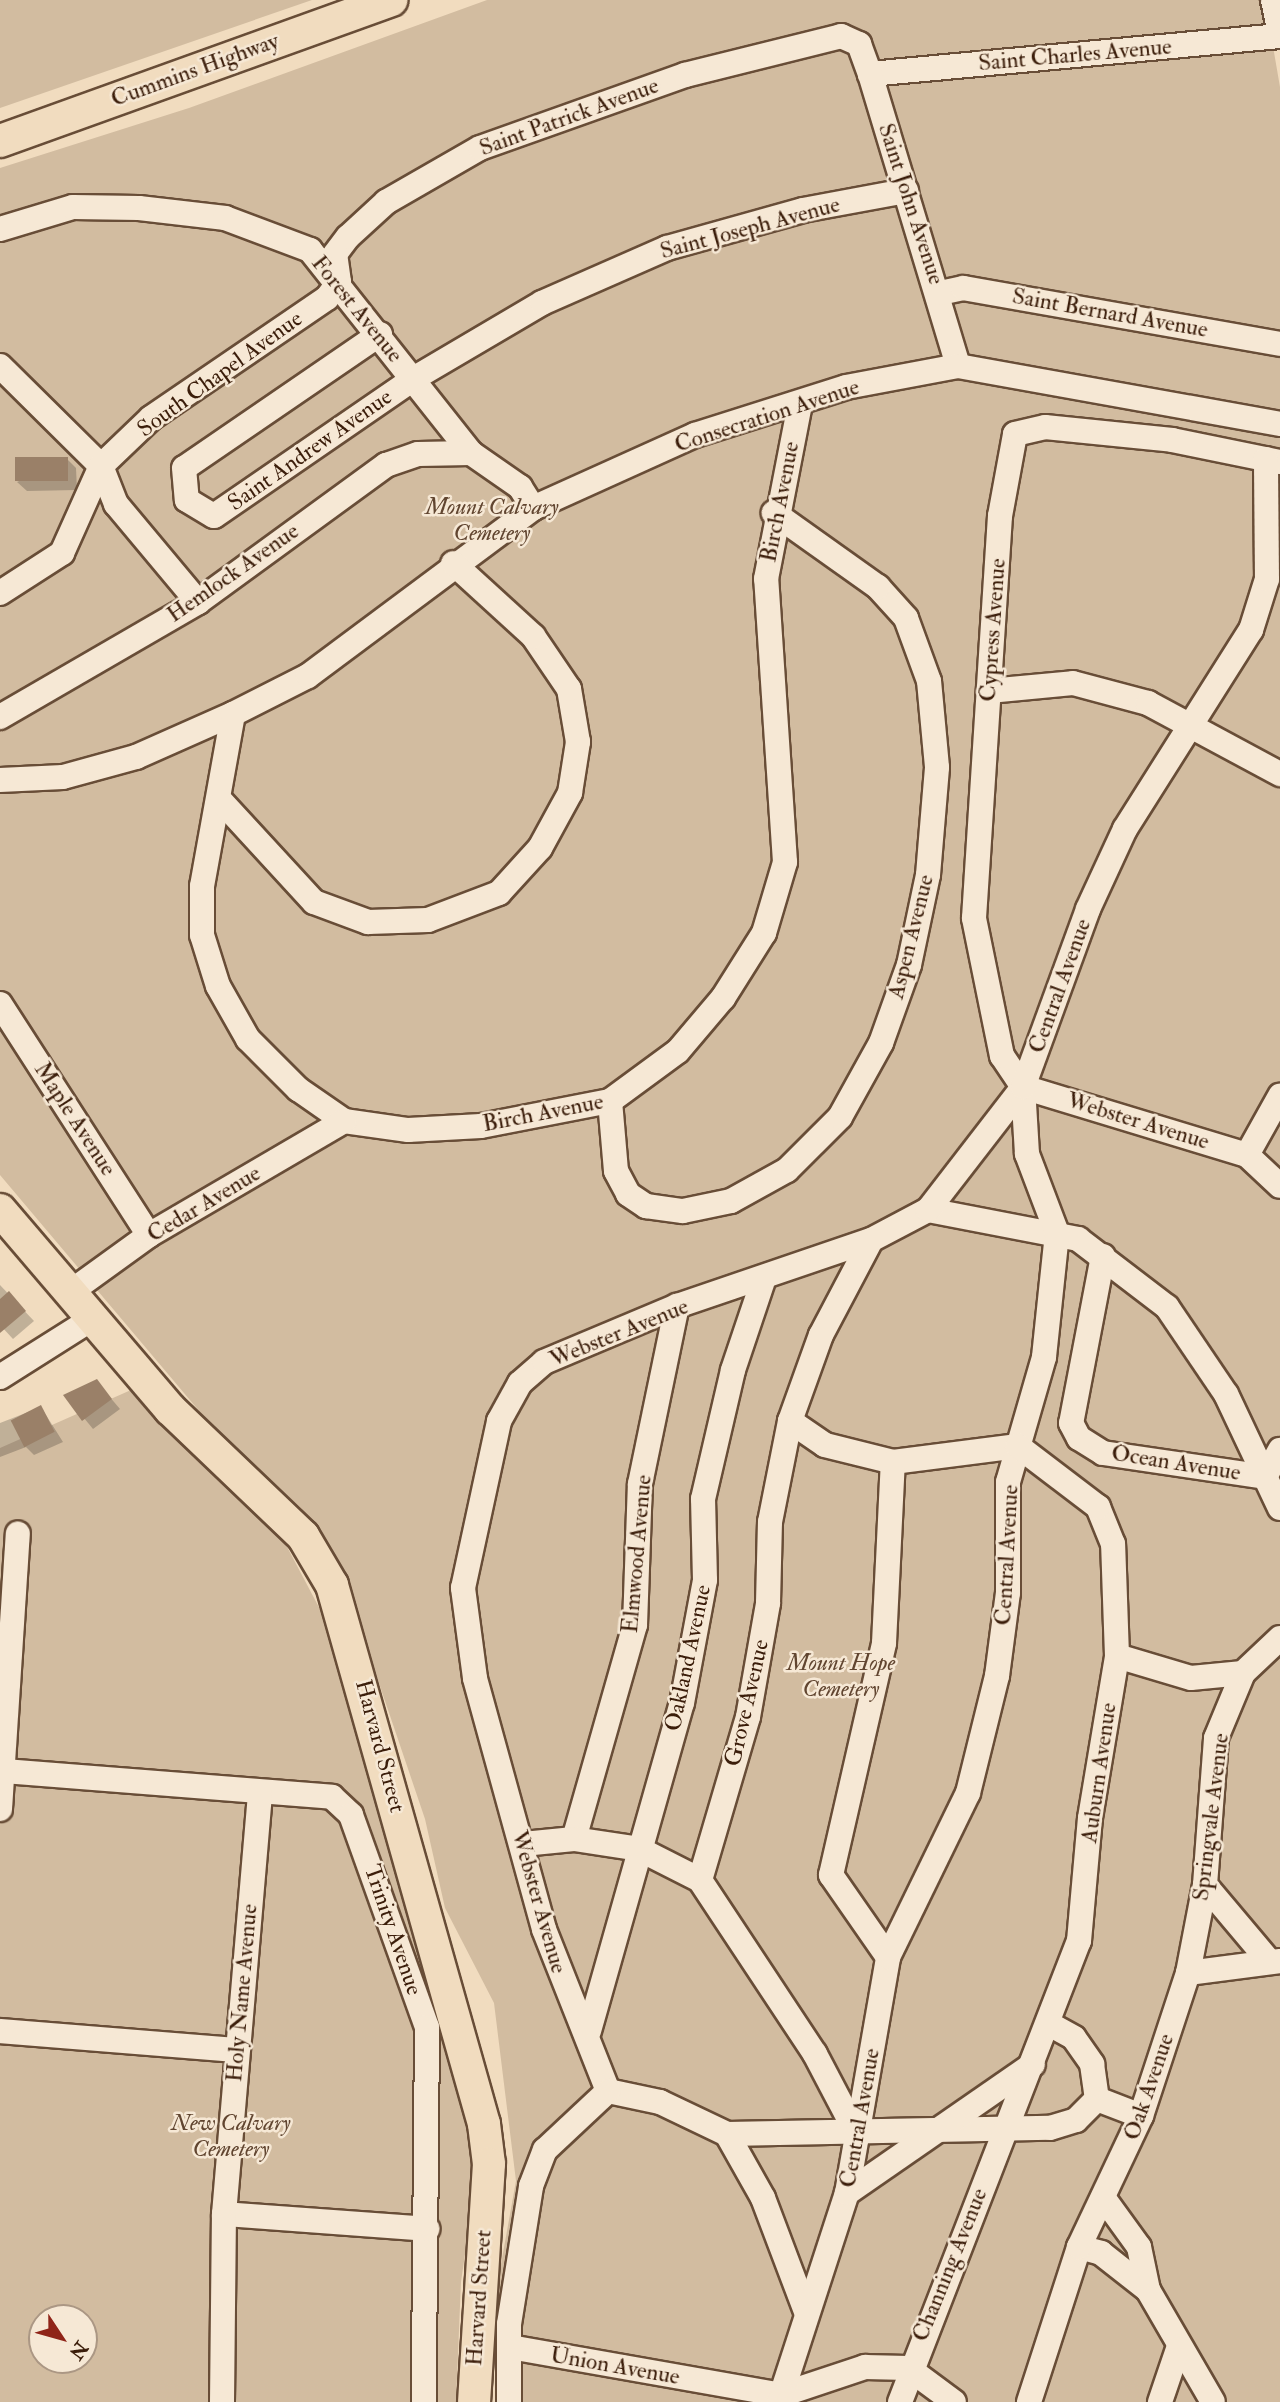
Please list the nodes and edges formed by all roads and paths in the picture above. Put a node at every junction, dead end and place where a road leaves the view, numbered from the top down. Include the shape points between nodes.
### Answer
1 (391, 0) edge
2 (1273, 0) edge
3 (351, 6) edge
4 (1280, 34) edge
5 (859, 44) joint
6 (870, 74) junction
7 (2, 136) edge
8 (906, 191) junction
9 (0, 229) edge
10 (339, 282) junction
11 (940, 293) junction
12 (380, 334) junction
13 (1280, 344) edge
14 (958, 366) junction
15 (2, 372) edge
16 (413, 379) junction
17 (800, 404) junction
18 (1280, 424) edge
19 (471, 453) junction
20 (1273, 460) edge
21 (101, 466) junction
22 (533, 508) junction
23 (774, 513) junction
24 (453, 563) junction
25 (0, 593) edge
26 (198, 602) junction
27 (989, 691) junction
28 (233, 714) junction
29 (0, 717) edge
30 (1196, 724) junction
31 (1280, 774) edge
32 (0, 780) edge
33 (222, 802) junction
34 (0, 1004) edge
35 (1023, 1087) junction
36 (1280, 1096) edge
37 (610, 1101) junction
38 (344, 1121) junction
39 (1247, 1155) junction
40 (1280, 1186) edge
41 (0, 1210) edge
42 (928, 1210) junction
43 (1057, 1233) junction
44 (149, 1235) junction
45 (871, 1240) junction
46 (1103, 1256) junction
47 (763, 1281) junction
48 (69, 1293) junction
49 (677, 1306) junction
50 (90, 1320) junction
51 (0, 1377) edge
52 (790, 1421) junction
53 (1018, 1446) junction
54 (1280, 1450) edge
55 (893, 1462) junction
56 (1265, 1477) junction
57 (1280, 1508) edge
58 (18, 1534) dead end
59 (1280, 1638) edge
60 (1117, 1656) junction
61 (1243, 1673) junction
62 (4, 1771) junction
63 (260, 1794) junction
64 (0, 1808) edge
65 (574, 1839) junction
66 (523, 1844) junction
67 (639, 1849) junction
68 (700, 1880) junction
69 (1205, 1885) junction
70 (888, 1957) junction
71 (1275, 1961) edge
72 (1188, 1973) junction
73 (1051, 2025) junction
74 (0, 2031) edge
75 (589, 2031) junction
76 (236, 2050) junction
77 (1033, 2064) junction
78 (608, 2091) junction
79 (1097, 2099) junction
80 (1141, 2116) junction
81 (1005, 2129) junction
82 (928, 2132) junction
83 (727, 2134) junction
84 (858, 2136) junction
85 (847, 2193) junction
86 (1105, 2200) junction
87 (224, 2214) junction
88 (427, 2229) junction
89 (1079, 2247) junction
90 (1148, 2290) junction
91 (806, 2312) junction
92 (510, 2347) junction
93 (1178, 2349) junction
94 (908, 2368) junction
95 (780, 2399) edge
96 (222, 2402) edge
97 (424, 2402) edge
98 (474, 2402) edge
99 (509, 2402) edge
100 (900, 2402) edge
101 (954, 2402) edge
102 (1029, 2402) edge
103 (1160, 2402) edge
104 (1213, 2402) edge

1 - 3 main road, Cummins Highway
2 - 4 street
3 - 7 main road, Cummins Highway
4 - 6 street, Saint Charles Avenue
5 - 6 street, Saint John Avenue
5 - 10 street, Saint Patrick Avenue via 841,36 818,37 671,79 480,148 386,202 348,237 335,254
6 - 8 street, Saint John Avenue
8 - 11 street, Saint John Avenue
8 - 16 street, Saint Joseph Avenue via 803,210 667,248 542,303
9 - 10 street, Forest Avenue via 73,207 225,218 310,250
10 - 12 street, Forest Avenue
10 - 21 street, South Chapel Avenue via 327,298 151,418
11 - 13 street, Saint Bernard Avenue via 963,288
11 - 14 street, Saint John Avenue
12 - 16 street, Forest Avenue
12 - 16 street, Saint Andrew Avenue via 184,468 187,500 214,516
14 - 17 street, Consecration Avenue via 846,387
14 - 18 street, Consecration Avenue
15 - 21 street
16 - 19 street, Forest Avenue
17 - 22 street, Consecration Avenue via 695,435
17 - 23 street, Birch Avenue
19 - 22 street, Forest Avenue via 520,487
19 - 26 street, Hemlock Avenue via 418,454 386,464
20 - 27 street, Cypress Avenue via 1058,428 1015,434 1000,516
20 - 30 street, Central Avenue via 1267,579 1251,631
21 - 25 street via 62,553
21 - 26 street via 116,504
22 - 24 street, Consecration Avenue
23 - 37 street, Birch Avenue via 766,579 785,862 764,933 723,998 678,1051
23 - 37 street, Aspen Avenue via 878,587 906,618 929,681 937,767 928,875 909,965 881,1043 840,1117 787,1170 731,1201 683,1211 646,1206 628,1194 616,1171
24 - 28 street, Consecration Avenue via 308,676
24 - 33 street via 533,636 569,689 578,742 569,793 540,848 499,893 428,920 368,922 314,902
26 - 29 street, Hemlock Avenue
27 - 30 street via 1073,683
27 - 35 street, Cypress Avenue via 975,918 1002,1056
28 - 32 street, Consecration Avenue via 136,757 63,777
28 - 33 street, Birch Avenue
30 - 31 street
30 - 35 street, Central Avenue via 1125,829 1087,909
33 - 38 street, Birch Avenue via 202,886 202,935 218,986 248,1039 298,1089
34 - 44 street, Maple Avenue
35 - 39 street, Webster Avenue
35 - 42 street, Webster Avenue
35 - 43 street, Central Avenue via 1027,1154
36 - 39 street
37 - 38 street, Birch Avenue via 481,1126 408,1130
38 - 44 street, Cedar Avenue
39 - 40 street, Webster Avenue
41 - 48 main road, Harvard Street
42 - 43 street
42 - 45 street, Webster Avenue
43 - 46 street
43 - 53 street, Central Avenue via 1044,1357
44 - 48 street, Cedar Avenue
45 - 47 street, Webster Avenue
45 - 52 street, Grove Avenue via 821,1335
46 - 56 street via 1167,1307 1195,1342
46 - 56 street, Ocean Avenue via 1071,1423 1079,1438 1103,1453
47 - 49 street, Webster Avenue
47 - 67 street, Oakland Avenue via 733,1370 704,1499 703,1593 682,1703
48 - 50 main road, Harvard Street
49 - 65 street, Elmwood Avenue via 640,1484 635,1625
49 - 66 street, Webster Avenue via 544,1362 520,1383 499,1421 463,1588 475,1678
50 - 51 street
50 - 98 main road, Harvard Street via 170,1409 303,1536 332,1585 484,2124 489,2164
52 - 55 street via 825,1445
52 - 68 street, Grove Avenue via 770,1522 768,1603 748,1717
53 - 55 street
53 - 60 street, Auburn Avenue via 1098,1507 1113,1544
53 - 70 street, Central Avenue via 1009,1482 1008,1592 985,1732 964,1802
54 - 56 street, Ocean Avenue
55 - 70 street via 884,1643 831,1875
56 - 57 street
58 - 62 street
59 - 61 street, Springvale Avenue
60 - 61 street via 1191,1678
60 - 73 street, Auburn Avenue via 1090,1818 1079,1941
61 - 69 street, Springvale Avenue via 1216,1738
62 - 63 street, Trinity Avenue
62 - 64 street
63 - 76 street, Holy Name Avenue
63 - 88 street, Trinity Avenue via 332,1797 351,1815 365,1846 427,2027
65 - 66 street
65 - 67 street
66 - 75 street, Webster Avenue via 559,1973
67 - 68 street
67 - 75 street, Oakland Avenue
68 - 84 street via 816,2054
69 - 71 street
69 - 72 street, Springvale Avenue
70 - 84 street, Central Avenue
71 - 72 street
72 - 80 street, Oak Avenue
73 - 77 street, Auburn Avenue
73 - 79 street via 1074,2038 1092,2064
74 - 76 street
75 - 78 street, Webster Avenue
76 - 87 street, Holy Name Avenue
77 - 81 street, Auburn Avenue
77 - 82 street
78 - 83 street via 660,2102
78 - 92 street via 545,2150 536,2174
79 - 80 street
79 - 81 street via 1076,2120
80 - 86 street, Oak Avenue
81 - 82 street
81 - 94 street, Channing Avenue
82 - 84 street
82 - 85 street
83 - 84 street
83 - 91 street via 763,2198
84 - 85 street, Central Avenue
85 - 91 street, Central Avenue
86 - 89 street, Oak Avenue
86 - 90 street via 1139,2247
87 - 88 street
87 - 96 street, Holy Name Avenue
88 - 97 street, Trinity Avenue
89 - 90 street via 1101,2253
89 - 102 street, Oak Avenue
90 - 93 street
91 - 95 street, Central Avenue
92 - 95 street, Union Avenue
92 - 99 street
93 - 103 street
93 - 104 street
94 - 95 street, Union Avenue via 864,2367
94 - 100 street, Channing Avenue
94 - 101 street

